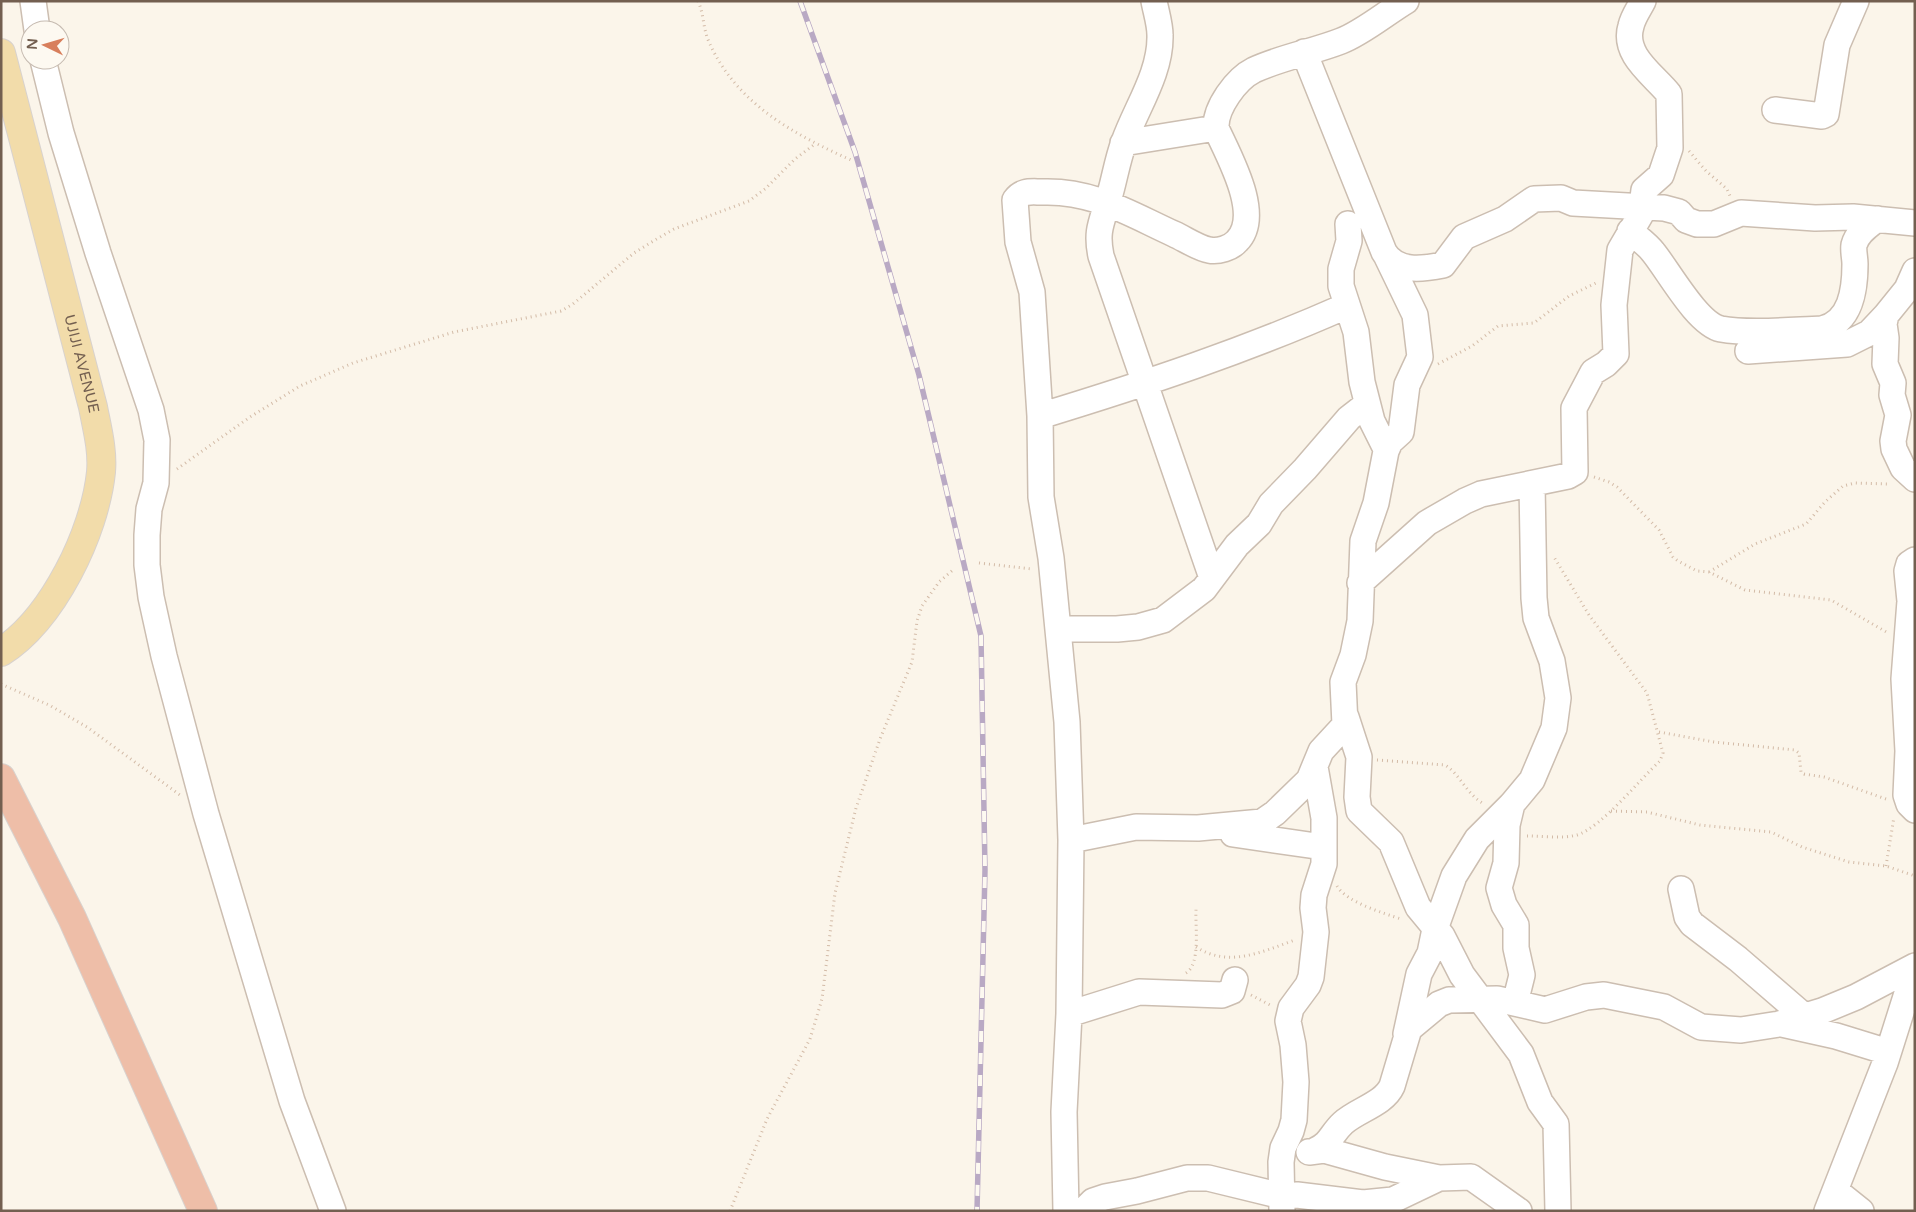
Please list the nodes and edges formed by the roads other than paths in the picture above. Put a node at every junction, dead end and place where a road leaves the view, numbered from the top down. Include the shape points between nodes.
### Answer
1 (33, 1) edge
2 (1154, 1) edge
3 (1406, 1) edge
4 (1643, 1) edge
5 (1856, 1) edge
6 (36, 20) edge
7 (1304, 52) junction
8 (1, 53) edge
9 (45, 70) edge
10 (1775, 110) dead end
11 (1216, 128) junction
12 (1123, 143) junction
13 (1108, 202) junction
14 (1641, 206) junction
15 (1878, 219) junction
16 (1915, 222) edge
17 (1348, 224) dead end
18 (1630, 231) junction
19 (1387, 257) junction
20 (1915, 271) edge
21 (1346, 306) junction
22 (1886, 315) junction
23 (1748, 351) dead end
24 (1144, 385) junction
25 (1368, 404) junction
26 (1040, 416) junction
27 (1386, 449) junction
28 (1906, 482) edge
29 (1532, 484) junction
30 (1915, 560) edge
31 (1212, 578) junction
32 (1360, 583) junction
33 (1059, 629) junction
34 (1, 652) edge
35 (1910, 691) edge
36 (1346, 717) junction
37 (1315, 767) junction
38 (1, 778) edge
39 (1900, 808) edge
40 (1507, 817) junction
41 (1198, 828) junction
42 (1071, 840) junction
43 (1323, 855) junction
44 (1681, 889) dead end
45 (1435, 929) junction
46 (1915, 967) edge
47 (1235, 980) dead end
48 (1481, 1000) junction
49 (1515, 1003) junction
50 (1069, 1014) junction
51 (1804, 1016) junction
52 (1780, 1024) junction
53 (1406, 1034) junction
54 (1888, 1052) junction
55 (1316, 1150) junction
56 (1282, 1168) junction
57 (1439, 1178) junction
58 (1831, 1201) edge
59 (1282, 1203) edge
60 (1367, 1207) edge
61 (203, 1211) edge
62 (333, 1211) edge
63 (1066, 1211) edge
64 (1083, 1211) edge
65 (1519, 1211) edge
66 (1558, 1211) edge
67 (1861, 1211) edge

1 - 6 street
2 - 12 street via 1160,34 1156,60 1148,87
3 - 7 street via 1343,41
4 - 14 street via 1630,26 1630,40 1638,62 1669,94 1671,133 1662,172 1645,188
5 - 10 street via 1836,51 1826,114
7 - 11 street via 1252,71 1229,92 1215,117
7 - 19 street
8 - 34 main road, UJIJI AVENUE via 93,407 100,440 101,471 93,508 76,556 62,582 30,627
9 - 62 street via 86,216 151,410 158,440 156,483 147,535 151,598 206,814 292,1101
11 - 12 street
11 - 13 street via 1241,182 1246,208 1245,226 1233,245 1209,250
12 - 13 street
13 - 24 street via 1098,229 1098,242
13 - 26 street via 1056,191 1024,192 1015,200 1018,242 1032,292
14 - 15 street via 1676,211 1697,224 1714,224 1741,213
14 - 18 street via 1641,214
14 - 19 street via 1539,197 1523,204 1505,219 1464,237 1443,265 1412,268
15 - 16 street
15 - 18 street via 1858,235 1854,246 1854,289 1850,304 1833,324 1822,329 1738,330 1715,326 1690,303 1652,250
17 - 21 street via 1349,241 1340,280
18 - 29 street via 1620,250 1618,267 1614,305 1616,354 1593,372 1574,408 1576,468 1574,473
19 - 27 street via 1415,315 1420,354 1407,385 1402,432
20 - 22 street via 1907,289
21 - 24 street
21 - 25 street via 1356,332
22 - 23 street via 1869,333 1847,344
22 - 28 street via 1885,364 1893,383 1892,395 1898,415 1893,441
24 - 26 street
24 - 31 street
25 - 27 street via 1374,428
25 - 31 street via 1349,418 1271,504 1259,524 1237,545
26 - 33 street via 1041,497
27 - 32 street via 1376,503 1363,541
29 - 32 street via 1481,494 1451,509 1427,523
29 - 40 street via 1536,618 1552,661 1559,708 1532,780
30 - 35 street via 1907,571 1910,601 1906,662
31 - 33 street via 1194,597 1155,624 1117,629
32 - 36 street via 1358,629 1343,682
33 - 42 street via 1067,722
35 - 39 street via 1906,795 1909,804
36 - 37 street via 1345,725 1321,751
36 - 45 street via 1360,763 1356,797 1359,811 1391,842 1418,907
37 - 41 street via 1302,789 1262,822
37 - 43 street via 1324,818
38 - 61 highway via 72,918
40 - 45 street via 1477,839 1459,868
40 - 49 street via 1506,863 1499,888 1504,905 1516,925 1516,948 1522,975
41 - 42 street via 1136,827
41 - 43 street
42 - 50 street
43 - 56 street via 1314,896 1316,932 1308,986 1292,1008 1288,1020 1296,1082 1294,1120 1283,1148
44 - 51 street via 1687,917 1692,924
45 - 48 street
45 - 53 street via 1430,953 1419,974
46 - 51 street via 1856,997
46 - 54 street
47 - 50 street via 1232,991 1222,995 1139,992
48 - 49 street
48 - 53 street via 1449,1000 1439,1004 1412,1024
48 - 66 street via 1521,1054 1540,1102 1556,1124
49 - 52 street via 1545,1010 1604,995 1664,1007 1700,1027 1741,1030
50 - 63 street via 1064,1112
51 - 52 street
52 - 54 street
53 - 55 street via 1390,1090 1383,1098 1343,1123 1327,1144
54 - 58 street
55 - 56 street via 1296,1156
55 - 57 street
56 - 59 street
57 - 60 street via 1392,1200
57 - 65 street via 1471,1177
58 - 67 street
59 - 60 street via 1297,1196
59 - 64 street via 1208,1178 1187,1178 1105,1197 1093,1201

